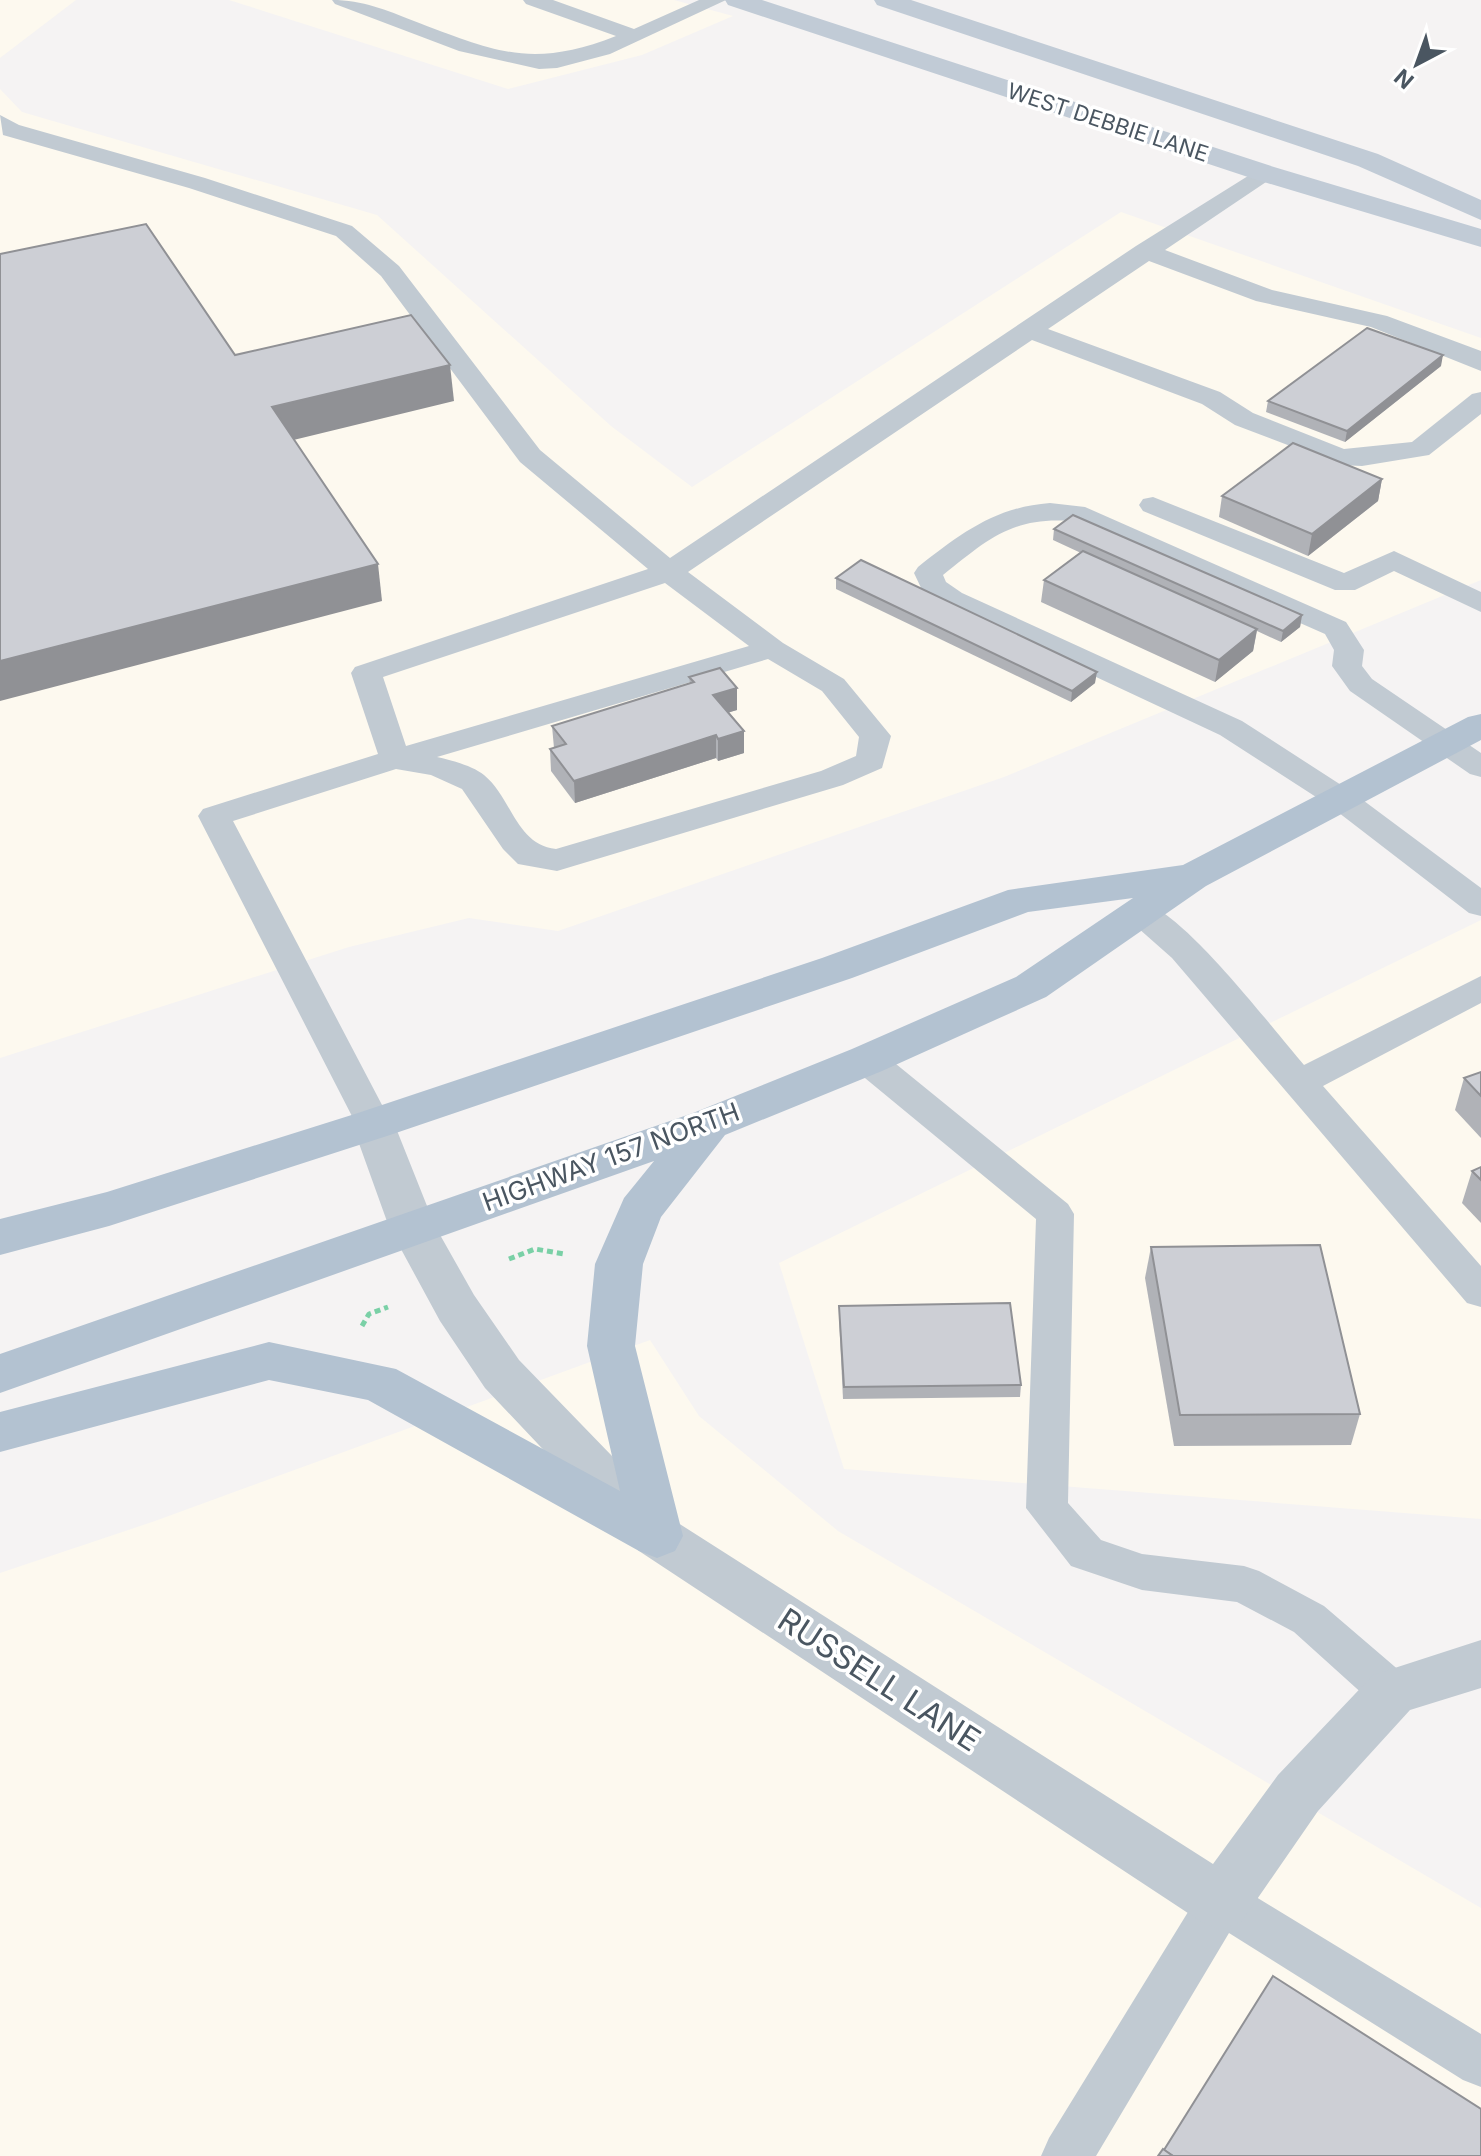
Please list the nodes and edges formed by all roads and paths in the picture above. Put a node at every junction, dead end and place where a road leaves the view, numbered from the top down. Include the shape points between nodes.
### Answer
1 (342, 0) edge
2 (533, 0) edge
3 (716, 0) edge
4 (737, 0) edge
5 (886, 0) edge
6 (632, 35) junction
7 (0, 122) edge
8 (1264, 173) junction
9 (1481, 211) edge
10 (1481, 238) edge
11 (1144, 251) junction
12 (1028, 330) junction
13 (1481, 363) edge
14 (1481, 400) edge
15 (1153, 505) dead end
16 (669, 572) junction
17 (1481, 603) edge
18 (772, 649) junction
19 (1465, 733) edge
20 (395, 759) junction
21 (1481, 767) edge
22 (1341, 799) junction
23 (1192, 877) junction
24 (1481, 905) edge
25 (1141, 912) junction
26 (1481, 988) edge
27 (867, 1060) junction
28 (1299, 1083) junction
29 (374, 1124) junction
30 (709, 1124) junction
31 (412, 1227) junction
32 (0, 1237) edge
33 (577, 1256) dead end
34 (509, 1259) dead end
35 (1481, 1292) edge
36 (365, 1306) dead end
37 (388, 1307) dead end
38 (0, 1374) edge
39 (0, 1432) edge
40 (657, 1536) junction
41 (1481, 1664) edge
42 (1392, 1692) junction
43 (1221, 1902) junction
44 (1481, 2062) edge
45 (1067, 2156) edge

1 - 6 lane via 498,56 541,64
2 - 6 lane
3 - 6 lane
4 - 8 main road, WEST DEBBIE LANE
5 - 9 main road, WEST DEBBIE LANE via 1368,160
7 - 16 lane via 11,130 344,231 390,271 530,456
8 - 10 main road, WEST DEBBIE LANE
8 - 11 lane
11 - 12 lane
11 - 13 lane via 1265,296 1378,321
12 - 14 lane via 1211,398 1244,419 1340,457 1419,449
12 - 16 lane
15 - 17 lane via 1345,584 1394,560
16 - 18 lane
16 - 20 lane via 366,673
18 - 20 lane
18 - 20 lane via 833,685 875,736 871,761 832,778 557,860 530,857 473,782 439,767
19 - 21 lane
19 - 22 main road, HIGHWAY 157 NORTH
19 - 22 lane via 1361,685 1347,666 1349,650 1336,628 1075,513 1042,509 1011,515 928,573 933,586 952,599 1231,728
20 - 29 lane via 214,816
22 - 23 main road, HIGHWAY 157 NORTH
22 - 24 lane
23 - 25 main road, HIGHWAY 157 NORTH
23 - 29 main road, HIGHWAY 157 NORTH via 1022,899 837,968
25 - 27 main road, HIGHWAY 157 NORTH via 1031,987
25 - 28 lane via 1184,950
26 - 28 lane
27 - 30 main road, HIGHWAY 157 NORTH
27 - 42 lane via 1055,1214 1047,1508 1086,1553 1142,1572 1244,1584 1309,1619
28 - 35 lane
29 - 31 street, RUSSELL LANE
29 - 32 main road, HIGHWAY 157 NORTH via 109,1209
30 - 31 main road, HIGHWAY 157 NORTH
30 - 40 main road via 640,1210 619,1264 611,1346
31 - 38 main road, HIGHWAY 157 NORTH
31 - 40 street, RUSSELL LANE via 502,1374
33 - 34 path via 535,1249
36 - 37 path via 369,1314
39 - 40 main road via 269,1361 379,1383
40 - 43 street, RUSSELL LANE
41 - 42 street
42 - 43 street via 1298,1793
43 - 44 lane
43 - 45 lane

